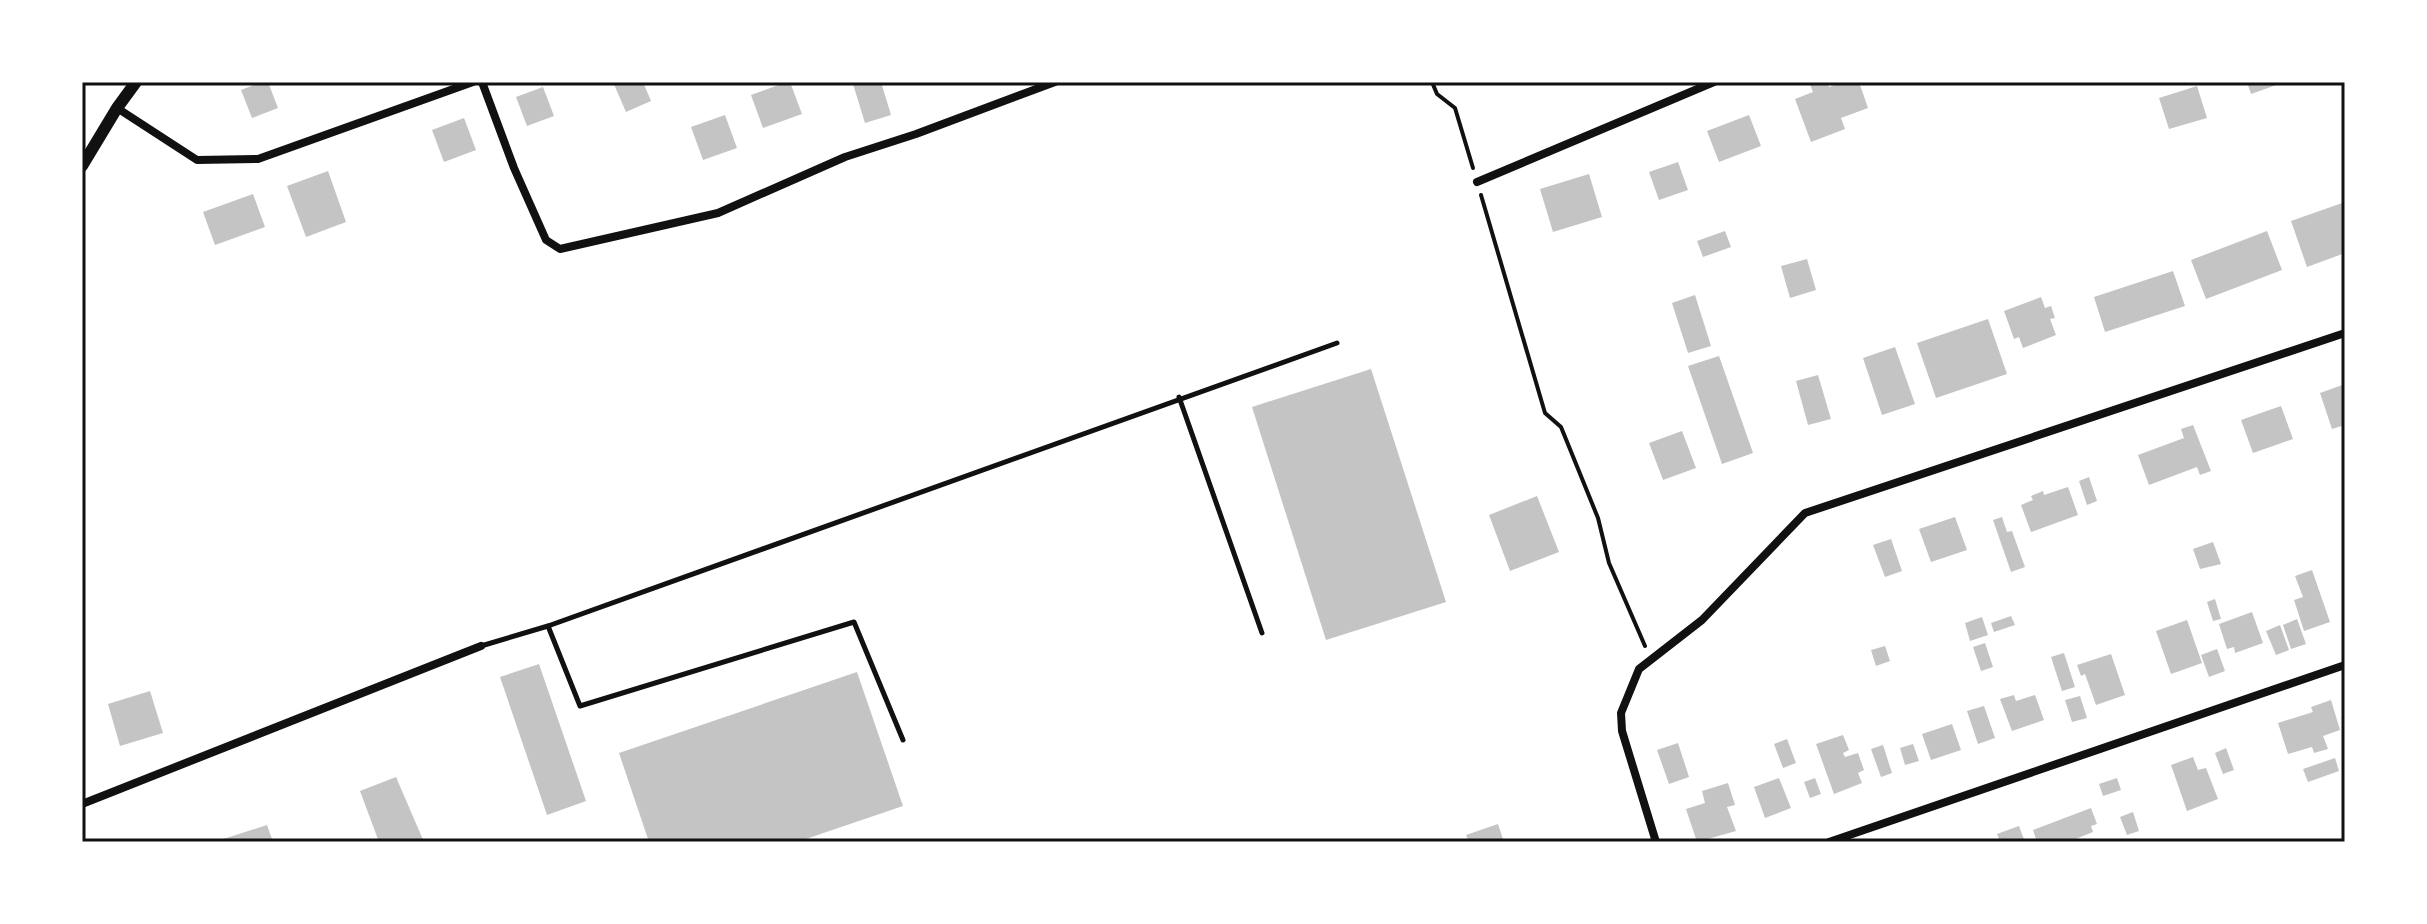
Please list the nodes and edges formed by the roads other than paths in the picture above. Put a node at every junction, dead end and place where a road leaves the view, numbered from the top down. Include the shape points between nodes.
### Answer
1 (136, 82) edge
2 (473, 82) edge
3 (482, 82) edge
4 (1055, 82) edge
5 (1714, 82) edge
6 (117, 108) junction
7 (82, 166) edge
8 (1477, 182) road end
9 (2345, 333) edge
10 (1337, 343) dead end
11 (1179, 397) junction
12 (548, 626) junction
13 (1262, 633) dead end
14 (481, 646) joint
15 (2345, 665) edge
16 (903, 740) dead end
17 (82, 804) edge
18 (1656, 842) edge
19 (1829, 842) edge

1 - 6 street
2 - 6 street via 258,159 197,160
3 - 4 street via 546,240 560,249 718,213 845,157
5 - 8 street
6 - 7 street
9 - 18 street via 1805,513 1702,620 1639,669 1621,713 1622,731
10 - 11 lane
11 - 12 lane
11 - 13 lane
12 - 14 lane
12 - 16 lane via 580,706 854,622
14 - 17 street
15 - 19 street

